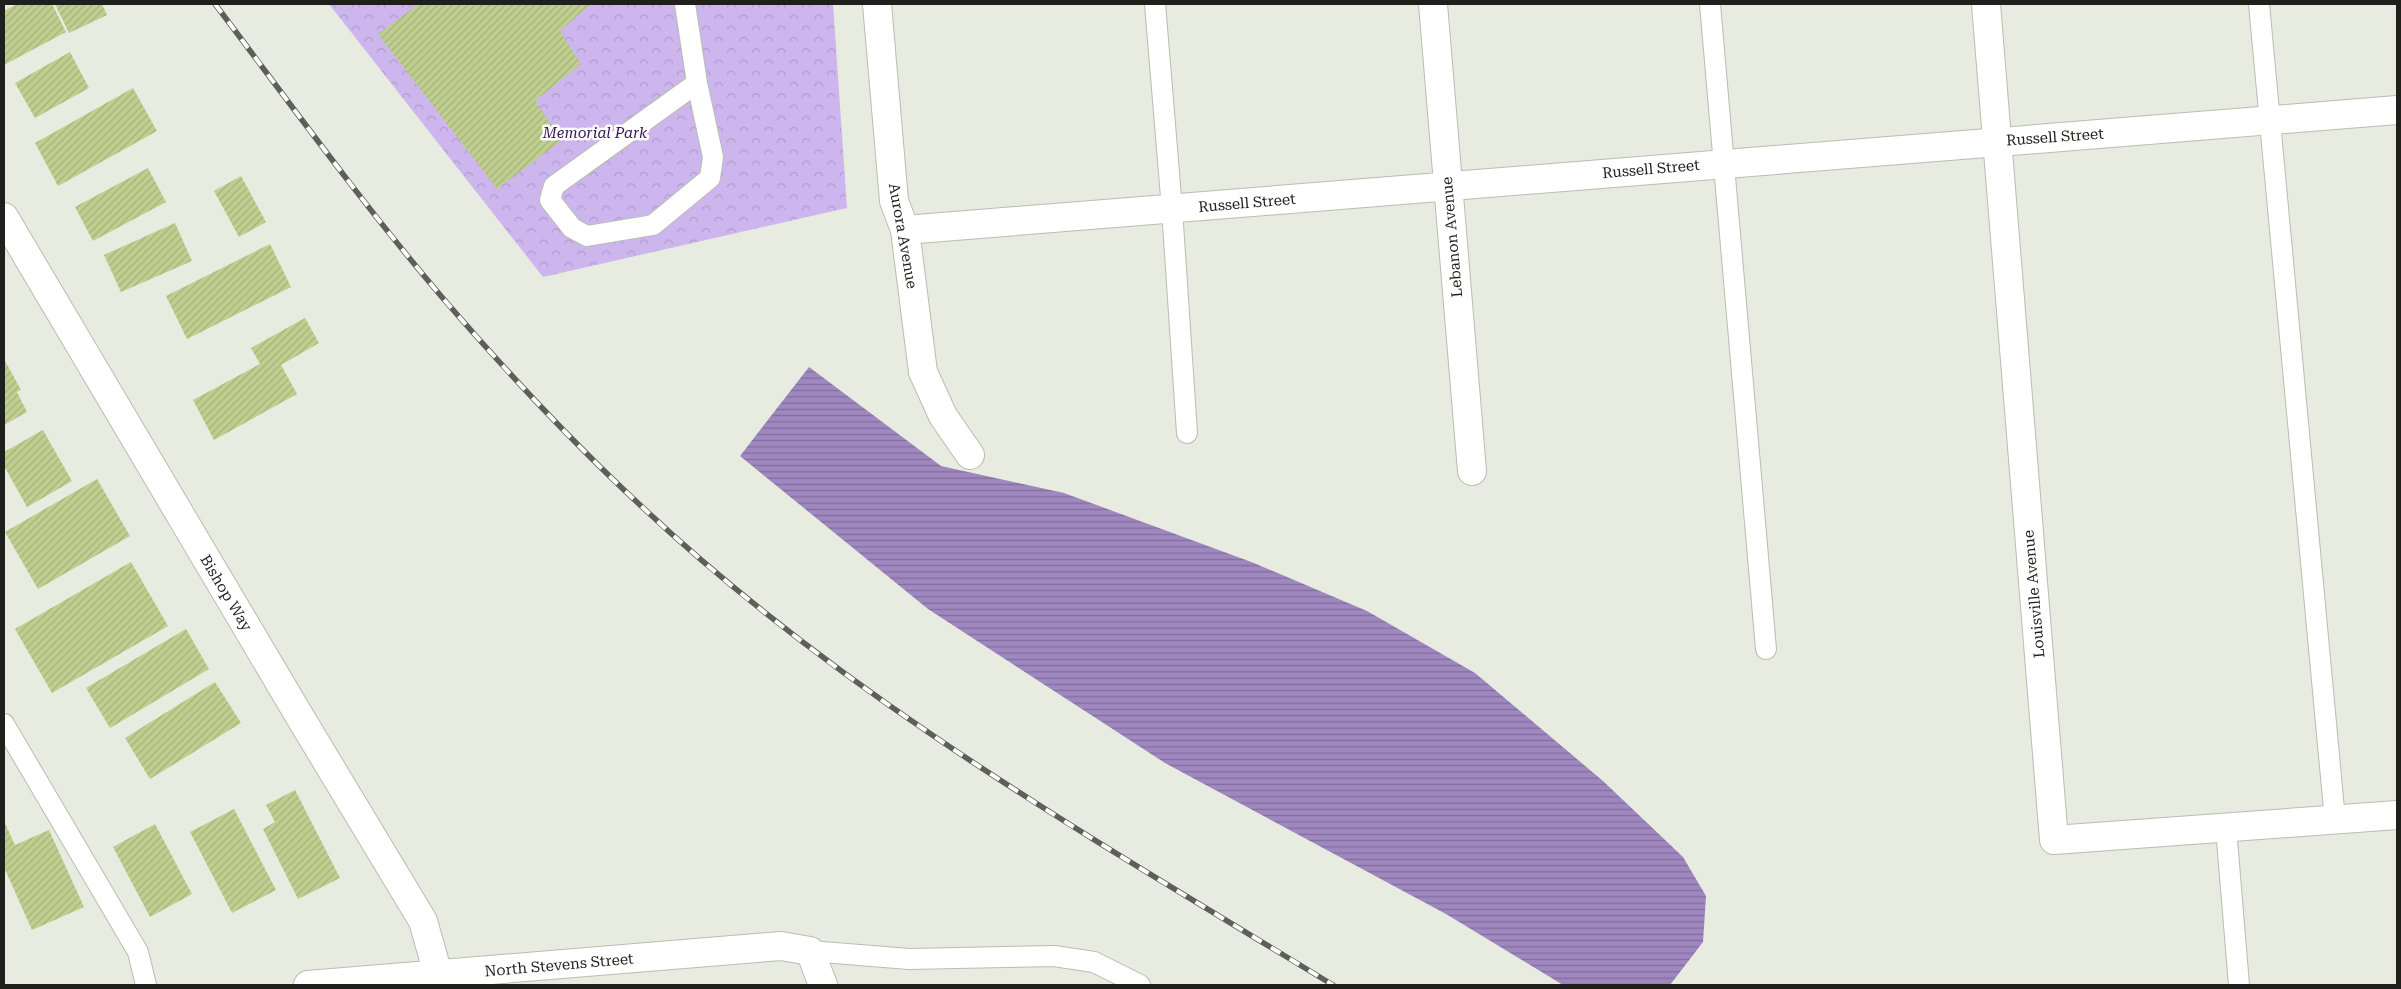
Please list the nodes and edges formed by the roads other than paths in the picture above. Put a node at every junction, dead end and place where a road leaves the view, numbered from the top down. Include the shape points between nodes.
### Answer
1 (685, 4) edge
2 (877, 4) edge
3 (1155, 4) edge
4 (1433, 4) edge
5 (1710, 4) edge
6 (1986, 4) edge
7 (2260, 4) edge
8 (697, 83) junction
9 (2397, 110) edge
10 (2269, 120) junction
11 (1997, 141) junction
12 (1724, 163) junction
13 (1448, 185) junction
14 (1172, 209) junction
15 (4, 217) edge
16 (905, 230) junction
17 (1187, 433) dead end
18 (970, 456) dead end
19 (1472, 471) dead end
20 (1766, 649) dead end
21 (4, 724) edge
22 (2397, 815) edge
23 (2335, 820) junction
24 (2226, 828) junction
25 (810, 951) junction
26 (438, 974) junction
27 (517, 977) edge
28 (146, 985) edge
29 (308, 985) edge
30 (823, 985) edge
31 (1140, 985) edge
32 (2239, 985) edge

1 - 8 lane
2 - 16 street, Aurora Avenue via 894,201
3 - 14 lane
4 - 13 street, Lebanon Avenue
5 - 12 lane
6 - 11 street, Louisville Avenue
7 - 10 lane
8 - 8 lane via 713,157 710,178 653,225 587,236 572,228 550,200 554,186
9 - 10 street, Russell Street
10 - 11 street, Russell Street
10 - 23 lane
11 - 12 street, Russell Street
11 - 24 street, Louisville Avenue via 2054,840
12 - 13 street, Russell Street
12 - 20 lane
13 - 14 street, Russell Street
13 - 19 street, Lebanon Avenue
14 - 16 street, Russell Street
14 - 17 lane
15 - 26 street, Bishop Way via 423,922
16 - 18 street, Aurora Avenue via 923,372 943,416
21 - 28 lane via 138,952
22 - 23 street, Louisville Avenue
23 - 24 street, Louisville Avenue
24 - 32 lane
25 - 27 street, North Stevens Street via 781,946
25 - 30 street
25 - 31 lane via 909,959 1054,956 1094,962
26 - 27 street, North Stevens Street
26 - 29 street, North Stevens Street

